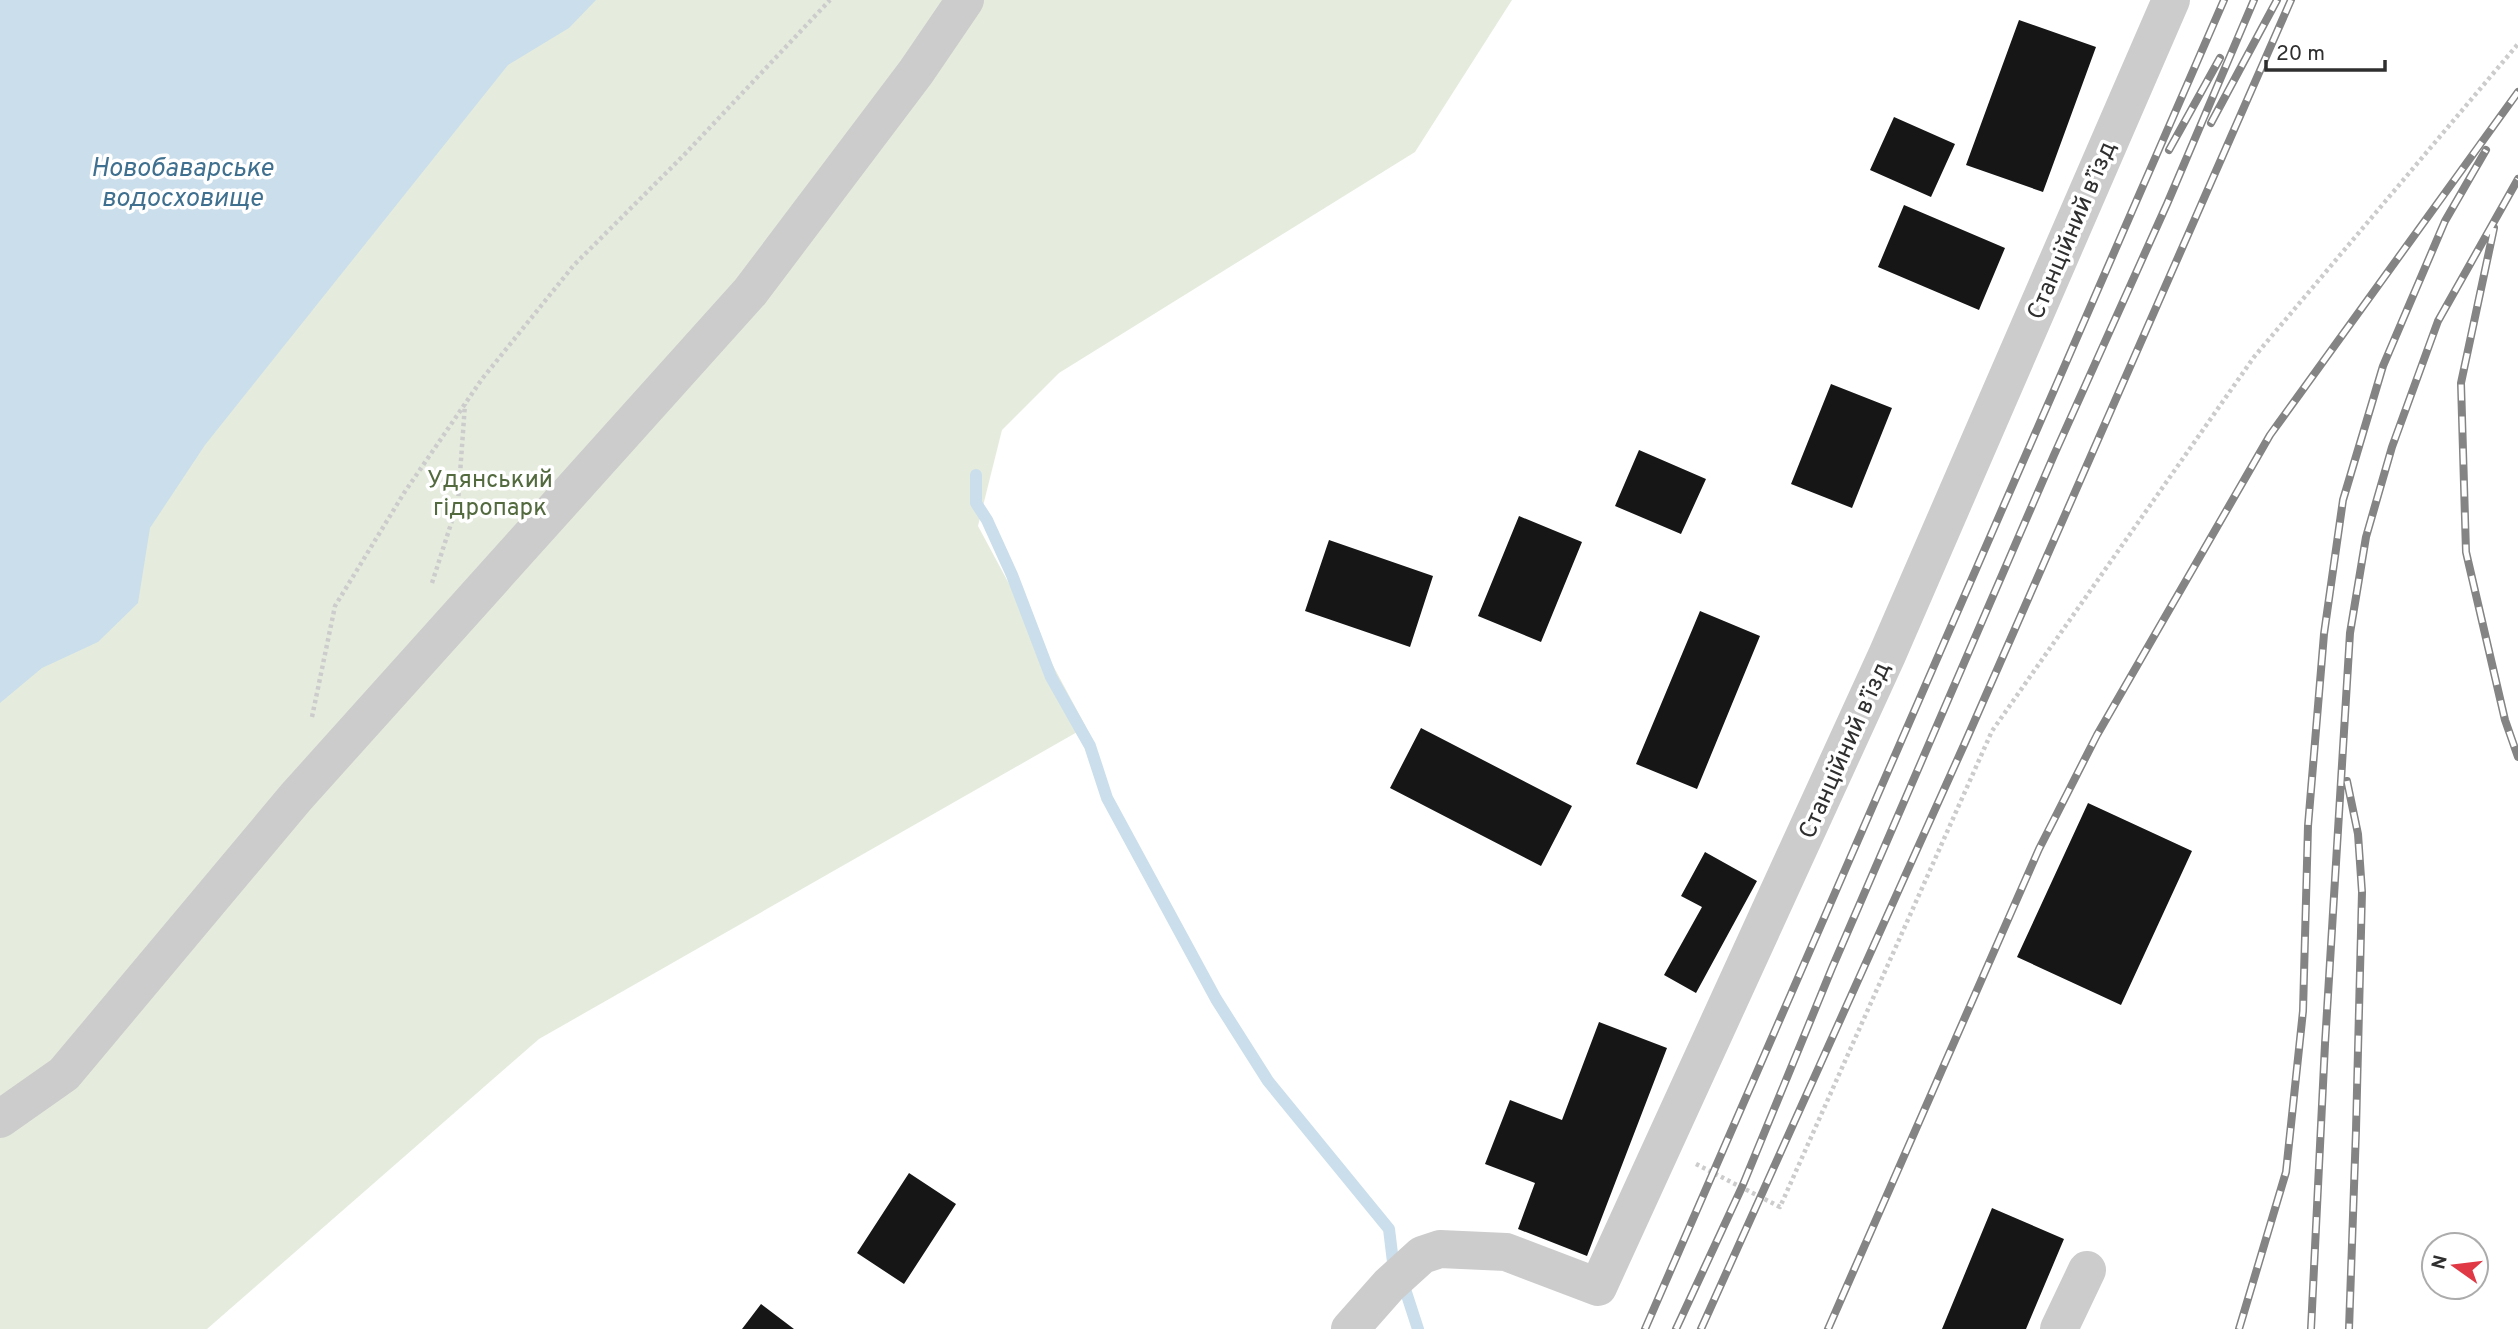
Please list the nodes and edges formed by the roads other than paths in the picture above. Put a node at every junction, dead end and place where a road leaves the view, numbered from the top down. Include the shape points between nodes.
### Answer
1 (965, 0) edge
2 (2171, 0) edge
3 (0, 1119) edge
4 (2087, 1270) dead end
5 (1350, 1329) edge
6 (2059, 1329) edge

1 - 3 street via 750,292 296,797 64,1074
2 - 5 street, Станційний в’їзд via 1887,655 1598,1287 1506,1252 1440,1250 1422,1255
4 - 6 street

